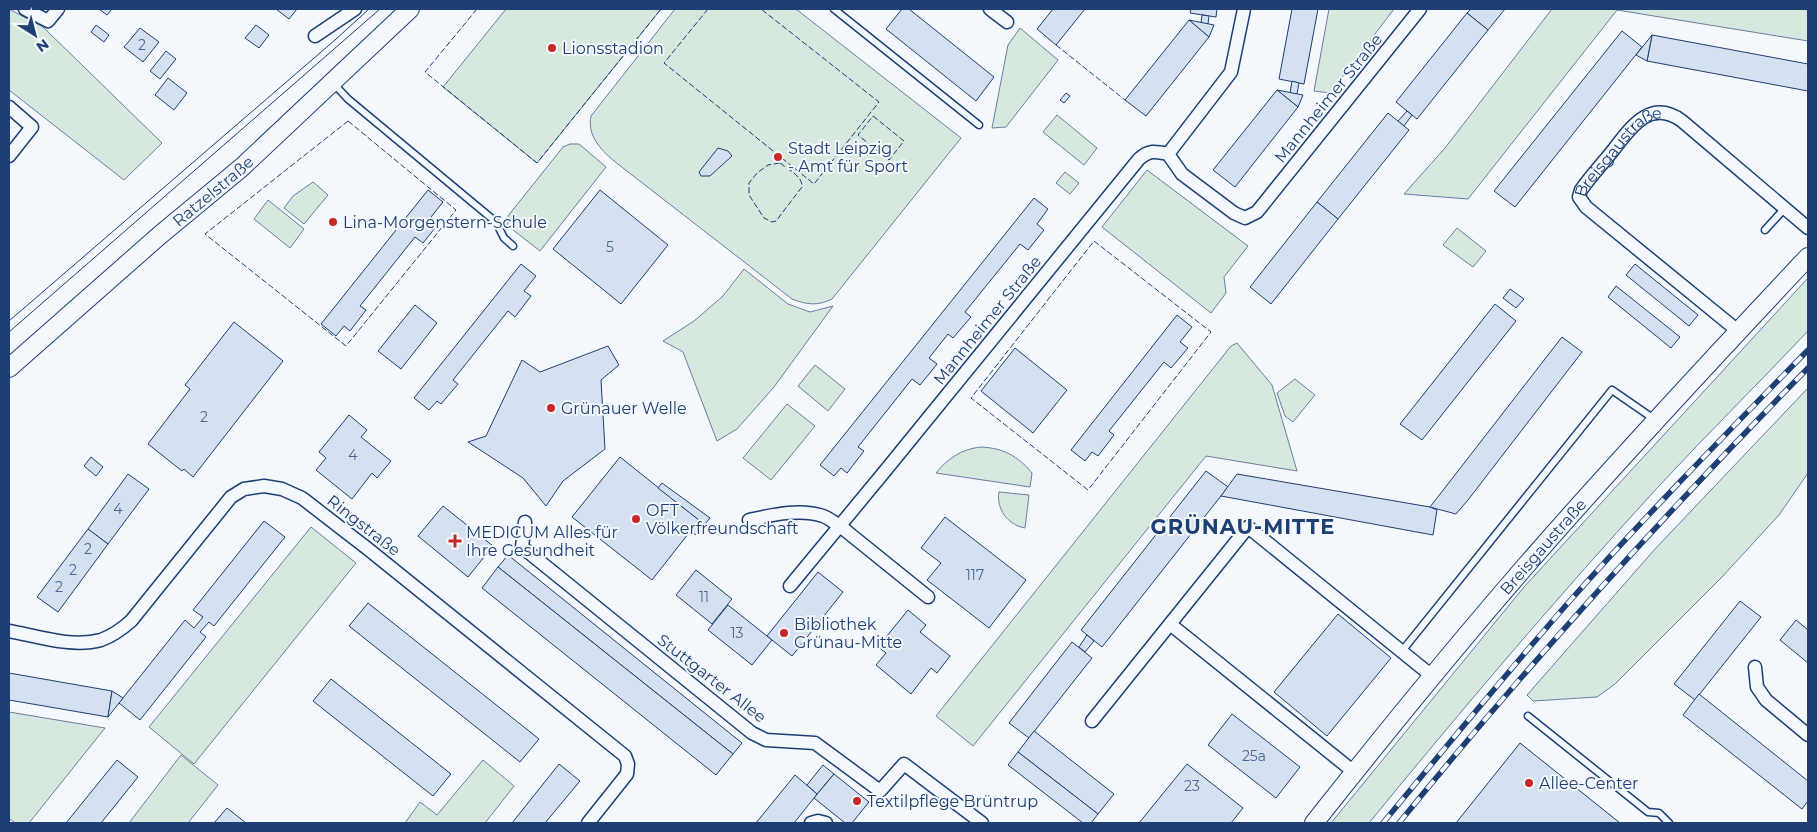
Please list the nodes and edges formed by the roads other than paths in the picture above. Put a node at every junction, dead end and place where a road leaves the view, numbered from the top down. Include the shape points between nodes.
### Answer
1 (25, 9) edge
2 (58, 9) edge
3 (355, 9) edge
4 (410, 9) edge
5 (834, 9) edge
6 (990, 9) edge
7 (1244, 9) edge
8 (1420, 9) edge
9 (1007, 22) dead end
10 (315, 36) dead end
11 (332, 82) junction
12 (9, 107) edge
13 (979, 125) dead end
14 (1168, 154) junction
15 (9, 156) edge
16 (1785, 208) junction
17 (1806, 222) edge
18 (1765, 230) dead end
19 (513, 246) dead end
20 (1808, 257) edge
21 (1738, 332) junction
22 (9, 368) edge
23 (1655, 420) junction
24 (749, 520) dead end
25 (524, 522) dead end
26 (840, 526) junction
27 (790, 586) dead end
28 (928, 597) dead end
29 (1170, 624) junction
30 (9, 631) edge
31 (1402, 652) junction
32 (1755, 667) dead end
33 (1432, 676) junction
34 (1528, 716) dead end
35 (1092, 721) dead end
36 (1808, 735) edge
37 (1354, 772) junction
38 (588, 823) edge
39 (811, 823) edge
40 (826, 823) edge
41 (982, 823) edge
42 (1314, 823) edge
43 (1669, 823) edge

1 - 2 street via 48,21
3 - 10 street
4 - 11 street, Ratzelstraße
5 - 13 lane
6 - 9 street
7 - 14 street via 1231,72
8 - 14 street, Mannheimer Straße via 1258,212 1245,218 1234,213 1182,174
11 - 19 lane via 348,99 496,222 504,238
11 - 22 street, Ratzelstraße via 241,168
12 - 15 street via 32,127
14 - 26 street, Mannheimer Straße via 1152,151 1139,159
16 - 17 street, Breisgaustraße
16 - 18 lane
16 - 21 street, Breisgaustraße via 1682,122 1664,113 1651,114 1636,122 1580,194 1586,207
20 - 21 street, Breisgaustraße
21 - 23 street, Breisgaustraße
23 - 31 lane via 1612,390
23 - 33 street, Breisgaustraße
24 - 26 street via 806,512 824,516
25 - 41 street, Stuttgarter Allee via 522,547 752,733 766,740 815,742 880,791 904,764
26 - 27 street, Mannheimer Straße
26 - 28 street
29 - 31 street via 1248,527
29 - 35 street
29 - 37 street
30 - 38 street, Ringstraße via 87,642 110,636 131,621 231,497 256,486 289,491 341,527 625,756 627,774
31 - 33 street
32 - 36 street via 1757,687 1766,700
33 - 37 street, Breisgaustraße
34 - 43 lane via 1648,812 1659,813
37 - 42 street, Breisgaustraße
39 - 40 street

